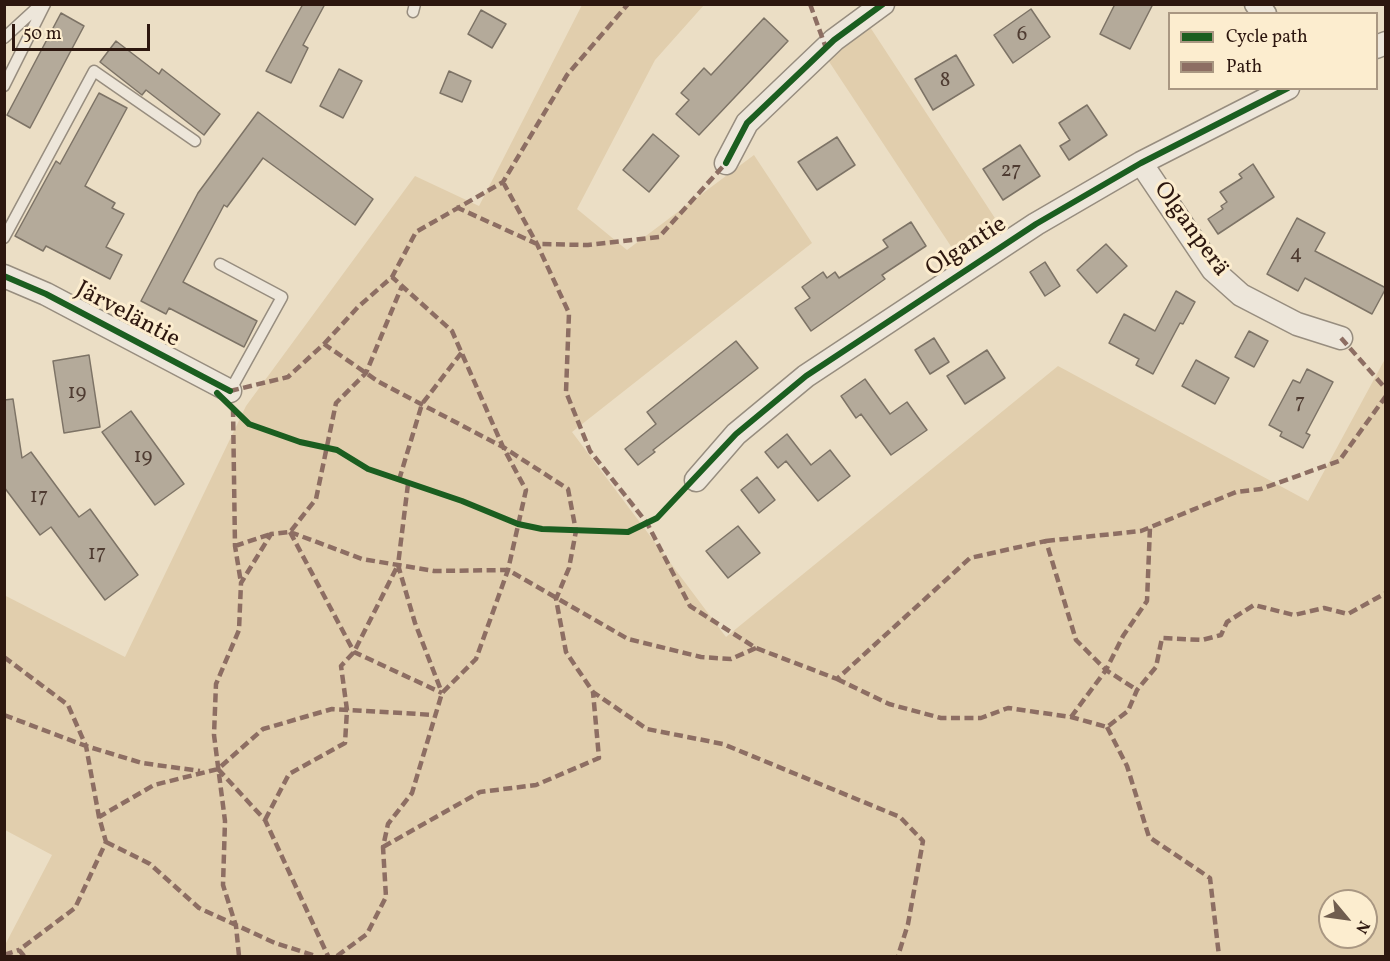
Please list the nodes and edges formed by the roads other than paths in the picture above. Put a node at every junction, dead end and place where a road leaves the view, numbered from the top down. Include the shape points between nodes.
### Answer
1 (43, 4) edge
2 (883, 4) edge
3 (4, 38) edge
4 (4, 86) edge
5 (1283, 90) edge
6 (195, 141) dead end
7 (1141, 163) junction
8 (726, 164) dead end
9 (4, 238) edge
10 (220, 264) dead end
11 (4, 276) edge
12 (1341, 338) dead end
13 (230, 391) joint
14 (696, 480) dead end

1 - 3 lane
1 - 4 lane
2 - 8 street via 834,40 747,123
5 - 7 street, Olgantie
6 - 9 lane via 94,71
7 - 12 street, Olganperä via 1213,270 1250,299 1297,324
7 - 14 street, Olgantie via 1036,224 806,376 736,434
10 - 13 lane via 282,297
11 - 13 street, Järveläntie via 46,294

